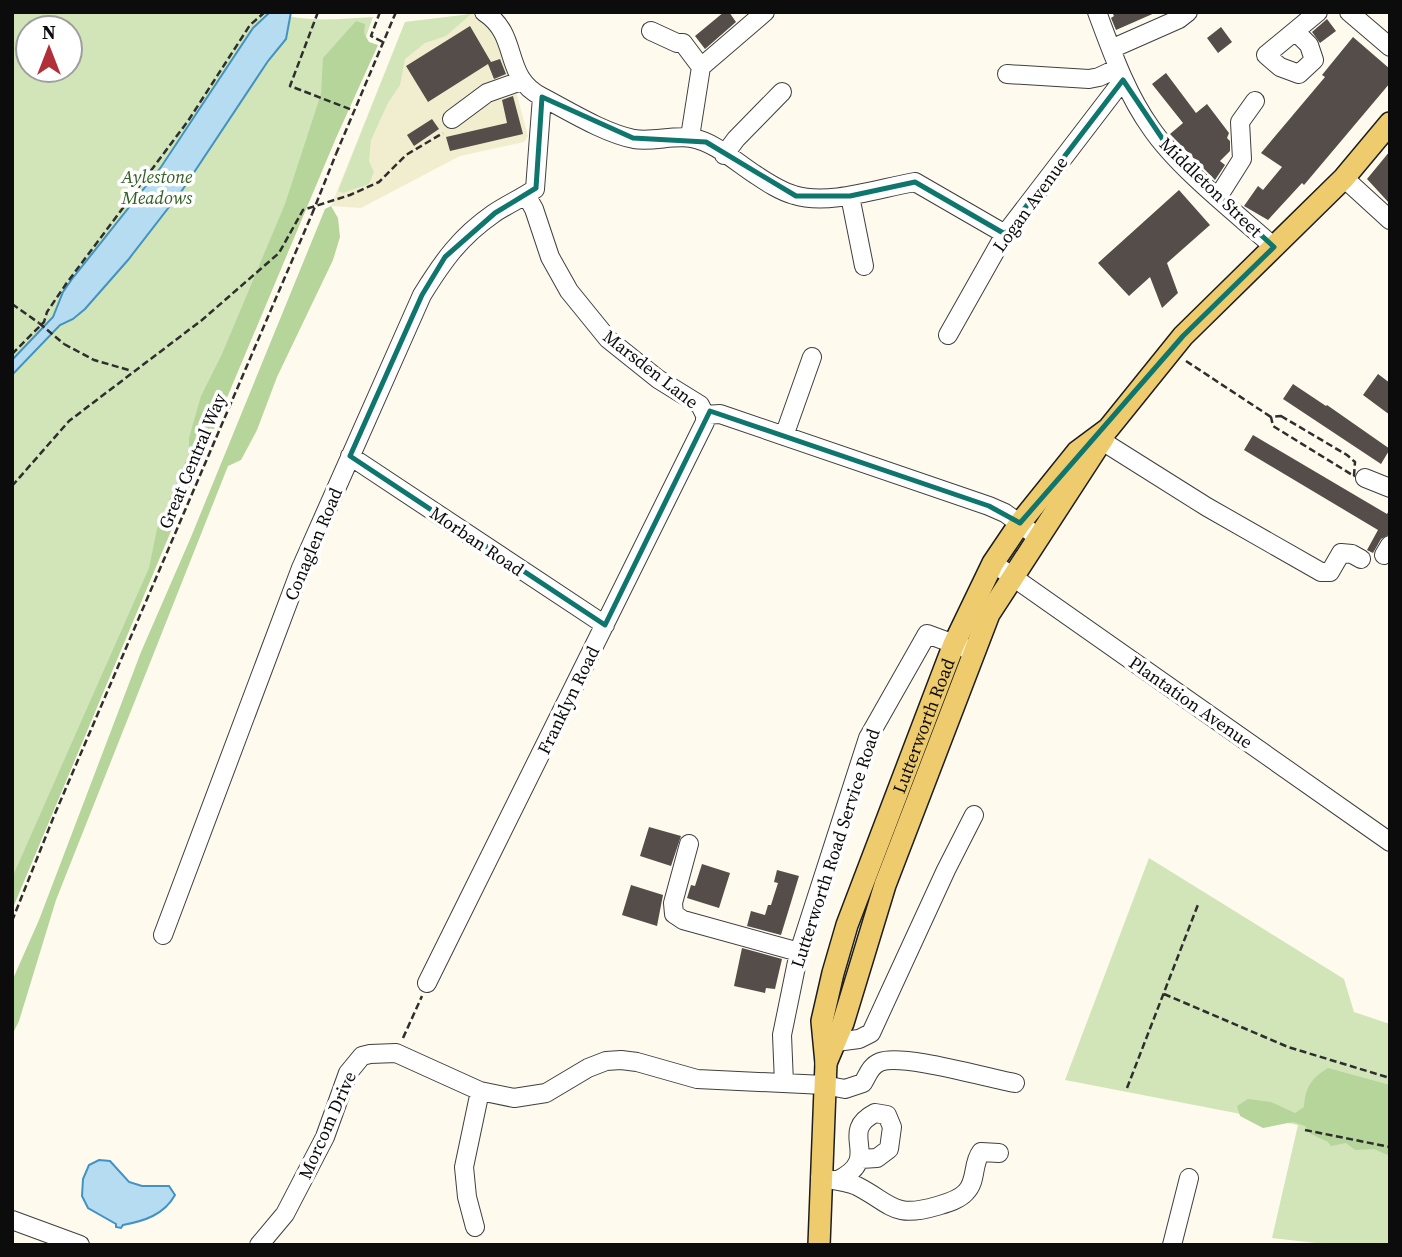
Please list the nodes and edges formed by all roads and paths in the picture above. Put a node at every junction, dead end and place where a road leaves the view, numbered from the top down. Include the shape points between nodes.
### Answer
1 (265, 12) edge
2 (318, 12) edge
3 (380, 12) edge
4 (396, 12) edge
5 (484, 12) edge
6 (765, 12) edge
7 (1097, 12) edge
8 (1188, 12) edge
9 (1318, 12) edge
10 (1349, 12) edge
11 (651, 31) dead end
12 (1295, 31) junction
13 (383, 42) junction
14 (1390, 47) edge
15 (1111, 49) junction
16 (701, 67) junction
17 (1007, 74) dead end
18 (1121, 74) junction
19 (521, 81) junction
20 (782, 92) dead end
21 (542, 97) junction
22 (1255, 101) dead end
23 (355, 111) junction
24 (452, 119) joint
25 (1390, 122) edge
26 (690, 138) junction
27 (724, 155) junction
28 (1344, 178) junction
29 (526, 195) junction
30 (850, 196) junction
31 (1218, 197) junction
32 (1390, 220) edge
33 (1005, 234) junction
34 (1274, 247) junction
35 (864, 266) dead end
36 (12, 304) edge
37 (948, 335) dead end
38 (1171, 351) junction
39 (12, 354) edge
40 (812, 357) dead end
41 (134, 371) junction
42 (705, 415) junction
43 (1271, 417) junction
44 (1105, 435) junction
45 (784, 436) junction
46 (350, 456) junction
47 (1365, 478) dead end
48 (1066, 480) junction
49 (12, 486) edge
50 (1390, 488) edge
51 (1020, 523) junction
52 (1038, 537) junction
53 (1361, 559) dead end
54 (993, 563) junction
55 (1012, 577) junction
56 (605, 625) junction
57 (954, 644) junction
58 (975, 652) junction
59 (974, 815) dead end
60 (1390, 842) edge
61 (689, 844) dead end
62 (1199, 902) dead end
63 (12, 920) edge
64 (163, 935) dead end
65 (799, 952) junction
66 (427, 983) joint
67 (1164, 994) junction
68 (834, 1029) junction
69 (396, 1054) junction
70 (1390, 1077) edge
71 (784, 1083) junction
72 (1015, 1083) dead end
73 (824, 1085) junction
74 (1127, 1088) dead end
75 (480, 1091) junction
76 (1305, 1130) dead end
77 (1390, 1147) edge
78 (999, 1153) dead end
79 (861, 1159) dead end
80 (1189, 1178) dead end
81 (829, 1179) junction
82 (12, 1220) edge
83 (475, 1227) dead end
84 (68, 1243) edge
85 (259, 1245) edge
86 (820, 1245) edge
87 (1172, 1245) edge

1 - 39 path via 250,25 188,121 66,284 44,322
2 - 23 path via 290,86
3 - 13 path via 371,36
4 - 13 path, Great Central Way
5 - 19 street via 501,26
6 - 16 street
7 - 15 street, Middleton Street
8 - 15 street
9 - 12 street
10 - 14 street
11 - 16 street via 683,43
12 - 12 street via 1266,55 1299,75 1314,60
13 - 23 path, Great Central Way
15 - 18 street, Middleton Street
16 - 26 street
17 - 18 street via 1089,79
18 - 31 street, Middleton Street via 1152,131
18 - 33 street, Logan Avenue
19 - 21 street
19 - 24 street via 487,93
20 - 27 street
21 - 26 street via 632,138
21 - 29 street via 537,184
22 - 31 street via 1240,121 1242,159
23 - 63 path, Great Central Way, bridge
24 - 41 path via 444,133 406,155 379,181 303,210 279,253
25 - 28 main road, Lutterworth Road
26 - 27 street via 706,142
27 - 30 street via 796,196
28 - 32 street
28 - 34 main road, Lutterworth Road
29 - 42 street, Marsden Lane via 569,291 608,339 700,405
29 - 46 street, Conaglen Road via 486,219 445,257 422,295
30 - 33 street via 915,182
30 - 35 street
31 - 34 street, Middleton Street
33 - 37 street, Logan Avenue
34 - 38 main road, Lutterworth Road
36 - 41 path, bridge via 64,344 94,360
38 - 43 path
38 - 44 main road, Lutterworth Road
40 - 45 street
41 - 49 path via 69,421
42 - 45 street, Marsden Lane via 720,414
42 - 56 street, Franklyn Road
43 - 43 path via 1281,416 1338,448 1355,462 1354,476 1273,426
44 - 48 main road, Lutterworth Road via 1077,452
44 - 53 street via 1207,507 1321,572 1330,572 1341,553
45 - 51 street, Marsden Lane via 989,506
46 - 56 street, Morban Road
46 - 64 street, Conaglen Road via 301,568
47 - 50 street
48 - 51 main road, Lutterworth Road
48 - 52 main road, Lutterworth Road
51 - 52 street, Marsden Lane
51 - 54 main road, Lutterworth Road
52 - 55 main road, Lutterworth Road
54 - 55 street, Plantation Avenue
54 - 57 main road, Lutterworth Road
55 - 58 main road, Lutterworth Road via 989,614
55 - 60 street, Plantation Avenue
56 - 66 street, Franklyn Road
57 - 58 street, Lutterworth Road Service Road
57 - 65 street, Lutterworth Road Service Road via 927,634 868,738
57 - 68 main road, Lutterworth Road via 847,925 833,972
58 - 68 main road, Lutterworth Road
59 - 68 street via 871,1033 859,1039
61 - 65 street via 674,914
62 - 67 path
65 - 71 street, Lutterworth Road Service Road via 782,1035
66 - 69 path
67 - 70 path via 1288,1047
67 - 74 path
68 - 73 main road, Lutterworth Road
69 - 75 street
69 - 85 street, Morcom Drive via 370,1054 355,1063 325,1137 285,1214
71 - 73 street
71 - 75 street via 697,1079 621,1060 588,1068 531,1097
72 - 73 street via 889,1060 873,1066 856,1087
73 - 81 main road, Lutterworth Road
75 - 83 street via 464,1167
76 - 77 path
78 - 81 street via 981,1152 968,1191 928,1209 898,1210 855,1185
79 - 81 street via 858,1167
80 - 87 street
81 - 86 main road, Lutterworth Road
82 - 84 street

